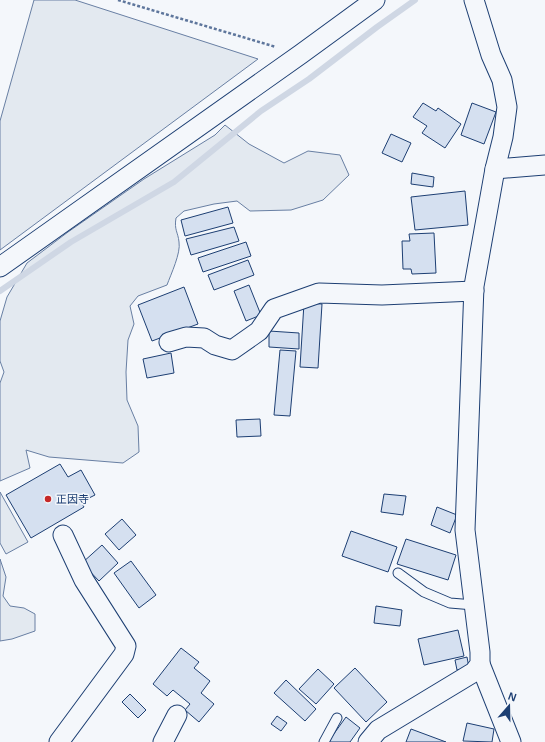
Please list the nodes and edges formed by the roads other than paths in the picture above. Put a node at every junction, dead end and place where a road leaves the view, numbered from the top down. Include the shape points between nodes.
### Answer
1 (375, 0) edge
2 (474, 0) edge
3 (545, 165) edge
4 (495, 170) junction
5 (0, 267) edge
6 (474, 291) junction
7 (169, 342) dead end
8 (64, 535) dead end
9 (398, 573) dead end
10 (474, 605) junction
11 (480, 664) junction
12 (177, 715) dead end
13 (337, 718) dead end
14 (59, 742) edge
15 (163, 742) edge
16 (324, 742) edge
17 (368, 742) edge
18 (511, 742) edge

1 - 5 street
2 - 4 street via 491,55 502,80 507,107
3 - 4 street
4 - 6 street
6 - 7 street via 382,295 319,293 274,309 259,331 232,350 215,345 204,338 186,337
6 - 10 street via 465,530
8 - 14 street via 84,580 126,646 124,654
9 - 10 lane via 430,595 450,603
10 - 11 street
11 - 17 street via 474,672 378,730
11 - 18 street
12 - 15 street
13 - 16 lane

